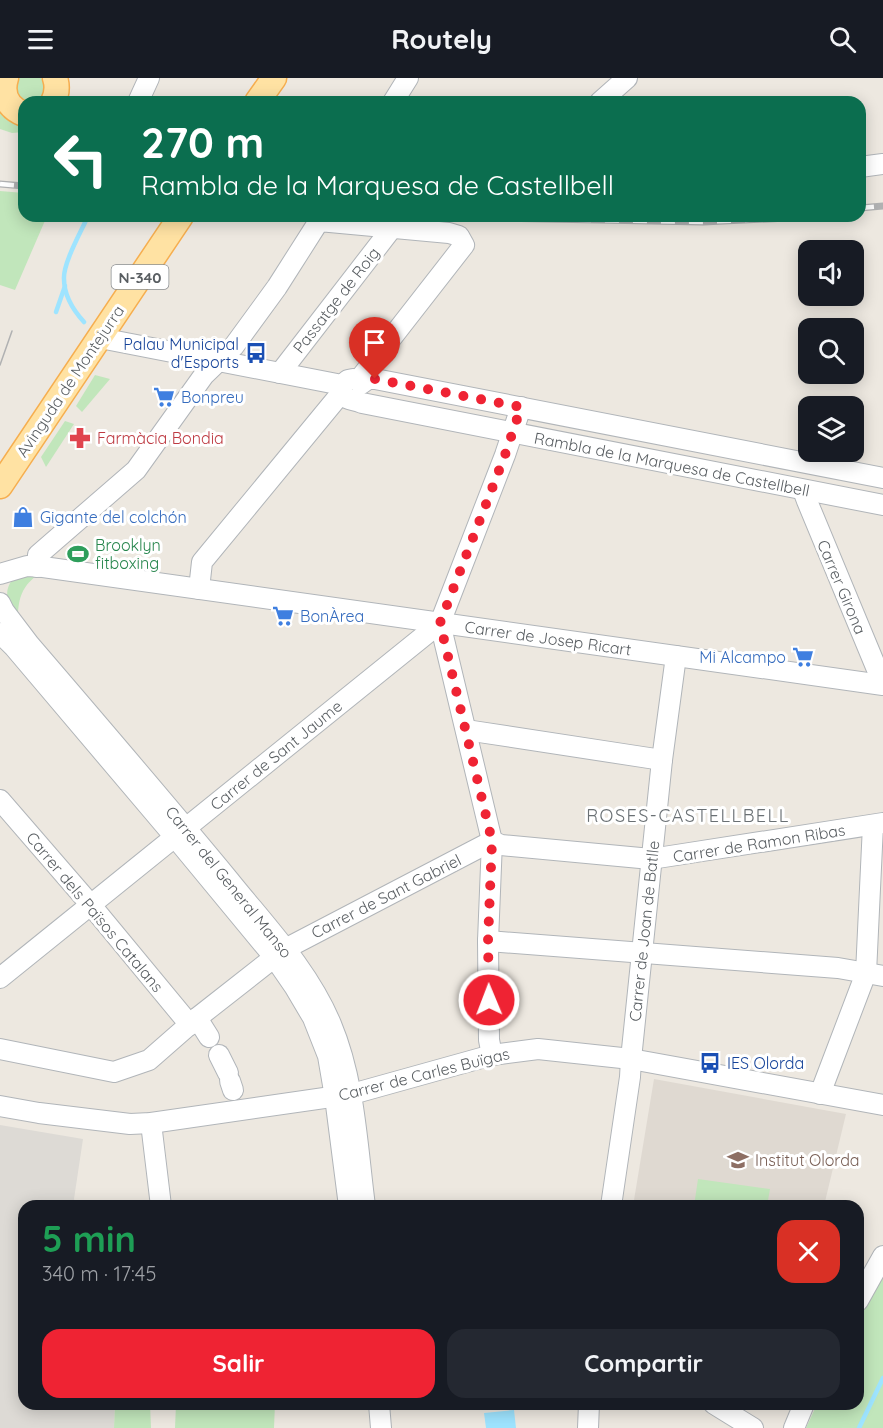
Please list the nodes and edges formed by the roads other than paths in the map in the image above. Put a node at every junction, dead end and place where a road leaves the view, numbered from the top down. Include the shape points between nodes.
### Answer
1 (55, 78) edge
2 (150, 78) edge
3 (274, 78) edge
4 (408, 78) edge
5 (627, 78) edge
6 (4, 85) edge
7 (56, 96) edge
8 (141, 96) edge
9 (261, 96) edge
10 (397, 96) edge
11 (607, 96) edge
12 (18, 111) edge
13 (883, 164) edge
14 (866, 166) edge
15 (177, 222) edge
16 (318, 222) edge
17 (329, 222) edge
18 (392, 228) junction
19 (100, 338) junction
20 (219, 361) junction
21 (280, 373) junction
22 (352, 388) junction
23 (521, 407) junction
24 (513, 433) junction
25 (883, 478) edge
26 (0, 486) edge
27 (803, 490) junction
28 (883, 505) edge
29 (37, 567) junction
30 (0, 574) edge
31 (199, 589) junction
32 (0, 603) edge
33 (440, 623) junction
34 (0, 633) edge
35 (676, 656) junction
36 (883, 684) edge
37 (466, 730) junction
38 (662, 760) junction
39 (0, 801) edge
40 (878, 824) edge
41 (180, 832) junction
42 (492, 841) junction
43 (651, 859) junction
44 (90, 904) junction
45 (488, 941) junction
46 (279, 953) junction
47 (642, 953) junction
48 (875, 975) edge
49 (0, 978) edge
50 (193, 1022) junction
51 (0, 1049) edge
52 (492, 1055) junction
53 (631, 1059) junction
54 (224, 1070) junction
55 (820, 1094) junction
56 (344, 1096) junction
57 (883, 1105) edge
58 (0, 1106) edge
59 (151, 1123) junction
60 (160, 1200) edge
61 (350, 1200) edge
62 (364, 1200) edge
63 (612, 1200) edge
64 (883, 1256) edge
65 (864, 1290) edge
66 (380, 1410) edge
67 (589, 1410) edge
68 (724, 1410) edge
69 (802, 1410) edge
70 (381, 1428) edge
71 (588, 1428) edge
72 (753, 1428) edge
73 (794, 1428) edge

1 - 7 main road
2 - 8 street
3 - 9 main road
4 - 10 street
5 - 11 street
6 - 12 main road via 7,102
13 - 14 street
15 - 19 main road, Avinguda de Montejurra / N-340
16 - 20 street via 277,287
17 - 18 street
18 - 21 street, Passatge de Roig
18 - 22 street via 449,233 459,236 465,245
19 - 20 street, Rambla de la Marquesa de Castellbell
19 - 26 main road, Avinguda de Montejurra / N-340
20 - 21 street, Rambla de la Marquesa de Castellbell
20 - 29 street via 204,375 136,470 38,555
21 - 22 street, Rambla de la Marquesa de Castellbell
22 - 23 street, Rambla de la Marquesa de Castellbell via 375,379
22 - 24 street, Rambla de la Marquesa de Castellbell via 362,403
22 - 31 street via 202,562
23 - 24 street
23 - 25 street, Rambla de la Marquesa de Castellbell
24 - 27 street, Rambla de la Marquesa de Castellbell
24 - 33 street
27 - 28 street, Rambla de la Marquesa de Castellbell
27 - 36 street, Carrer Girona
29 - 30 street, Carrer de Josep Ricart
29 - 31 street, Carrer de Josep Ricart
31 - 33 street, Carrer de Josep Ricart
32 - 41 street, Carrer del General Manso
33 - 35 street, Carrer de Josep Ricart
33 - 37 street
33 - 41 street, Carrer de Sant Jaume
34 - 41 street, Carrer del General Manso
35 - 36 street, Carrer de Josep Ricart
35 - 38 street, Carrer de Joan de Batlle
37 - 38 street
37 - 42 street
38 - 43 street, Carrer de Joan de Batlle
39 - 44 street, Carrer dels Països Catalans
40 - 43 street, Carrer de Ramon Ribas
40 - 48 street
41 - 44 street, Carrer de Sant Jaume
41 - 46 street, Carrer del General Manso
42 - 43 street, Carrer de Ramon Ribas
42 - 45 street
42 - 46 street, Carrer de Sant Gabriel
43 - 47 street, Carrer de Joan de Batlle
44 - 49 street, Carrer de Sant Jaume
44 - 50 street, Carrer dels Països Catalans
45 - 47 street
45 - 52 street
46 - 50 street, Carrer de Sant Gabriel
46 - 56 street, Carrer del General Manso via 313,988 331,1024 343,1061
47 - 48 street via 838,968
47 - 53 street, Carrer de Joan de Batlle
48 - 55 street
50 - 51 street, Carrer de Sant Gabriel via 149,1060 114,1072
50 - 54 street, Carrer dels Països Catalans
52 - 53 street, Carrer de Carles Buïgas via 538,1049
52 - 56 street, Carrer de Carles Buïgas
53 - 55 street, Carrer de Carles Buïgas
53 - 63 street, Carrer de Joan de Batlle
54 - 56 street, Carrer de Carles Buïgas
54 - 59 street, Carrer de Carles Buïgas
55 - 57 street, Carrer de Carles Buïgas
56 - 61 street, Carrer del General Manso
56 - 62 street, Carrer del General Manso
58 - 59 street, Carrer de Carles Buïgas via 130,1124
59 - 60 street
64 - 65 street
66 - 70 street
67 - 71 street
68 - 72 street
69 - 73 street

